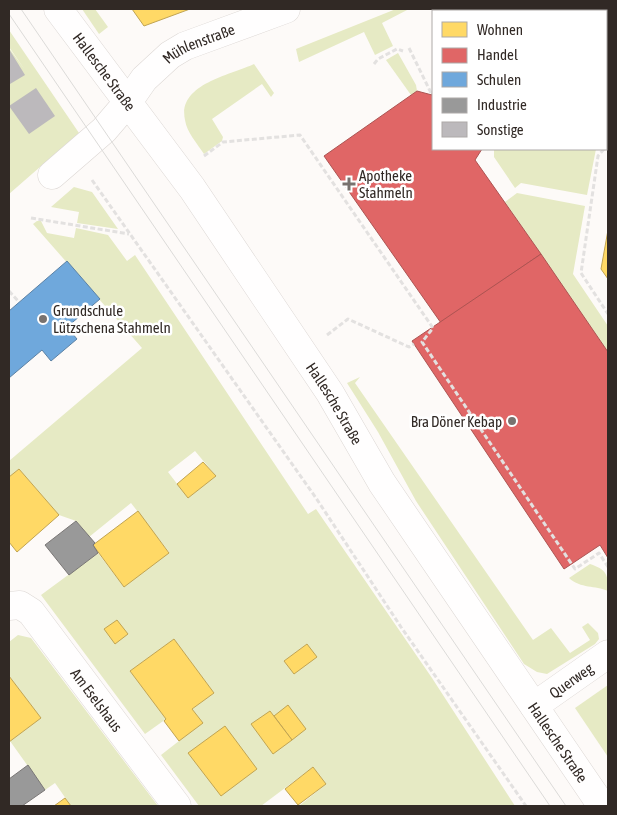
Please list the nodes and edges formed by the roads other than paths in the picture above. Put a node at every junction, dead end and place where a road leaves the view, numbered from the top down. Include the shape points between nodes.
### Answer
1 (58, 9) edge
2 (286, 9) edge
3 (128, 102) junction
4 (52, 175) dead end
5 (9, 606) edge
6 (608, 654) edge
7 (534, 706) junction
8 (177, 806) edge
9 (602, 806) edge

1 - 3 street, Hallesche Straße
2 - 3 street, Mühlenstraße via 185,46 144,78
3 - 4 street, Mühlenstraße via 104,130
3 - 7 street, Hallesche Straße via 179,169 330,392 382,483
5 - 8 street, Am Eselshaus via 20,605 31,612
6 - 7 street, Querweg
7 - 9 street, Hallesche Straße

